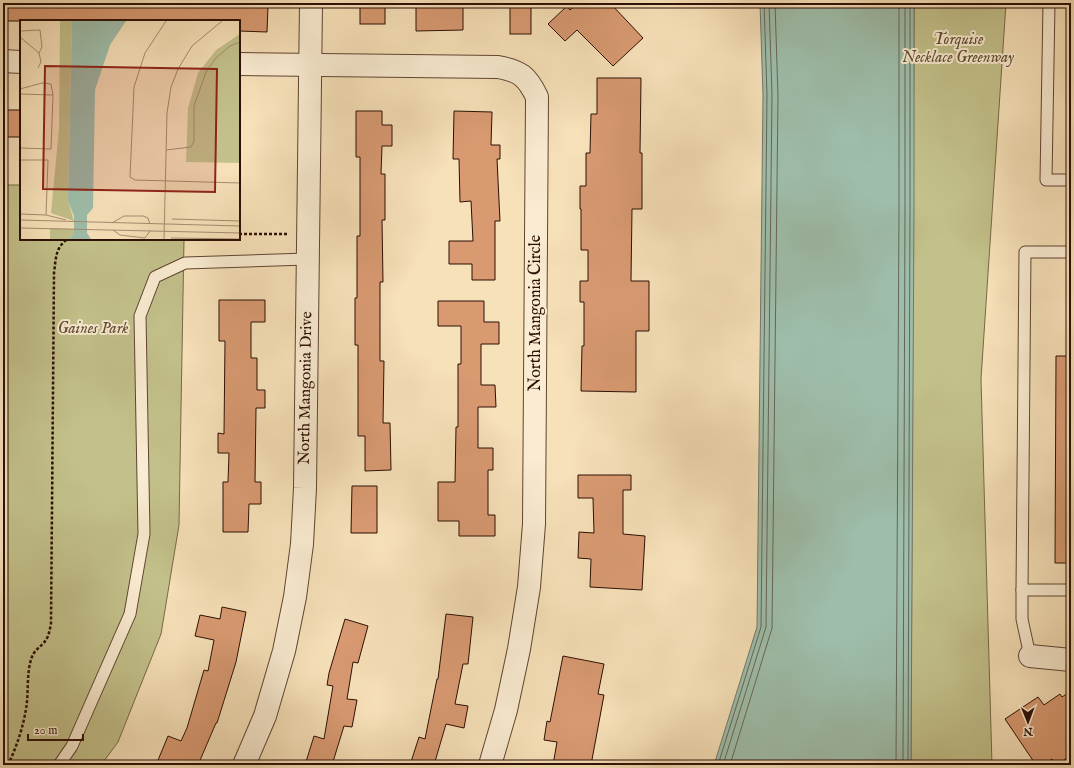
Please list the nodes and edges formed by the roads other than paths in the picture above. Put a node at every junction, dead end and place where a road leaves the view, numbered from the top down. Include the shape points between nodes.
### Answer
1 (311, 3) edge
2 (1049, 3) edge
3 (3, 62) edge
4 (20, 62) edge
5 (240, 64) edge
6 (310, 65) junction
7 (1071, 180) edge
8 (1071, 252) edge
9 (308, 259) junction
10 (1022, 590) junction
11 (1071, 590) edge
12 (1030, 656) joint
13 (1071, 660) edge
14 (59, 765) edge
15 (244, 765) edge
16 (490, 765) edge

1 - 6 street, North Mangonia Drive
2 - 7 lane via 1046,180
3 - 4 street
5 - 6 street, North Mangonia Circle
6 - 9 street, North Mangonia Drive
6 - 16 street, North Mangonia Circle via 498,67 511,69 523,76 532,85 537,97 534,524 529,587 519,649 506,710
8 - 10 lane via 1025,252
9 - 14 lane via 185,263 155,277 140,316 144,534 130,614 72,746
9 - 15 street, North Mangonia Drive via 302,544 295,598 284,651 264,716
10 - 11 lane
10 - 12 lane via 1022,619
12 - 13 street

